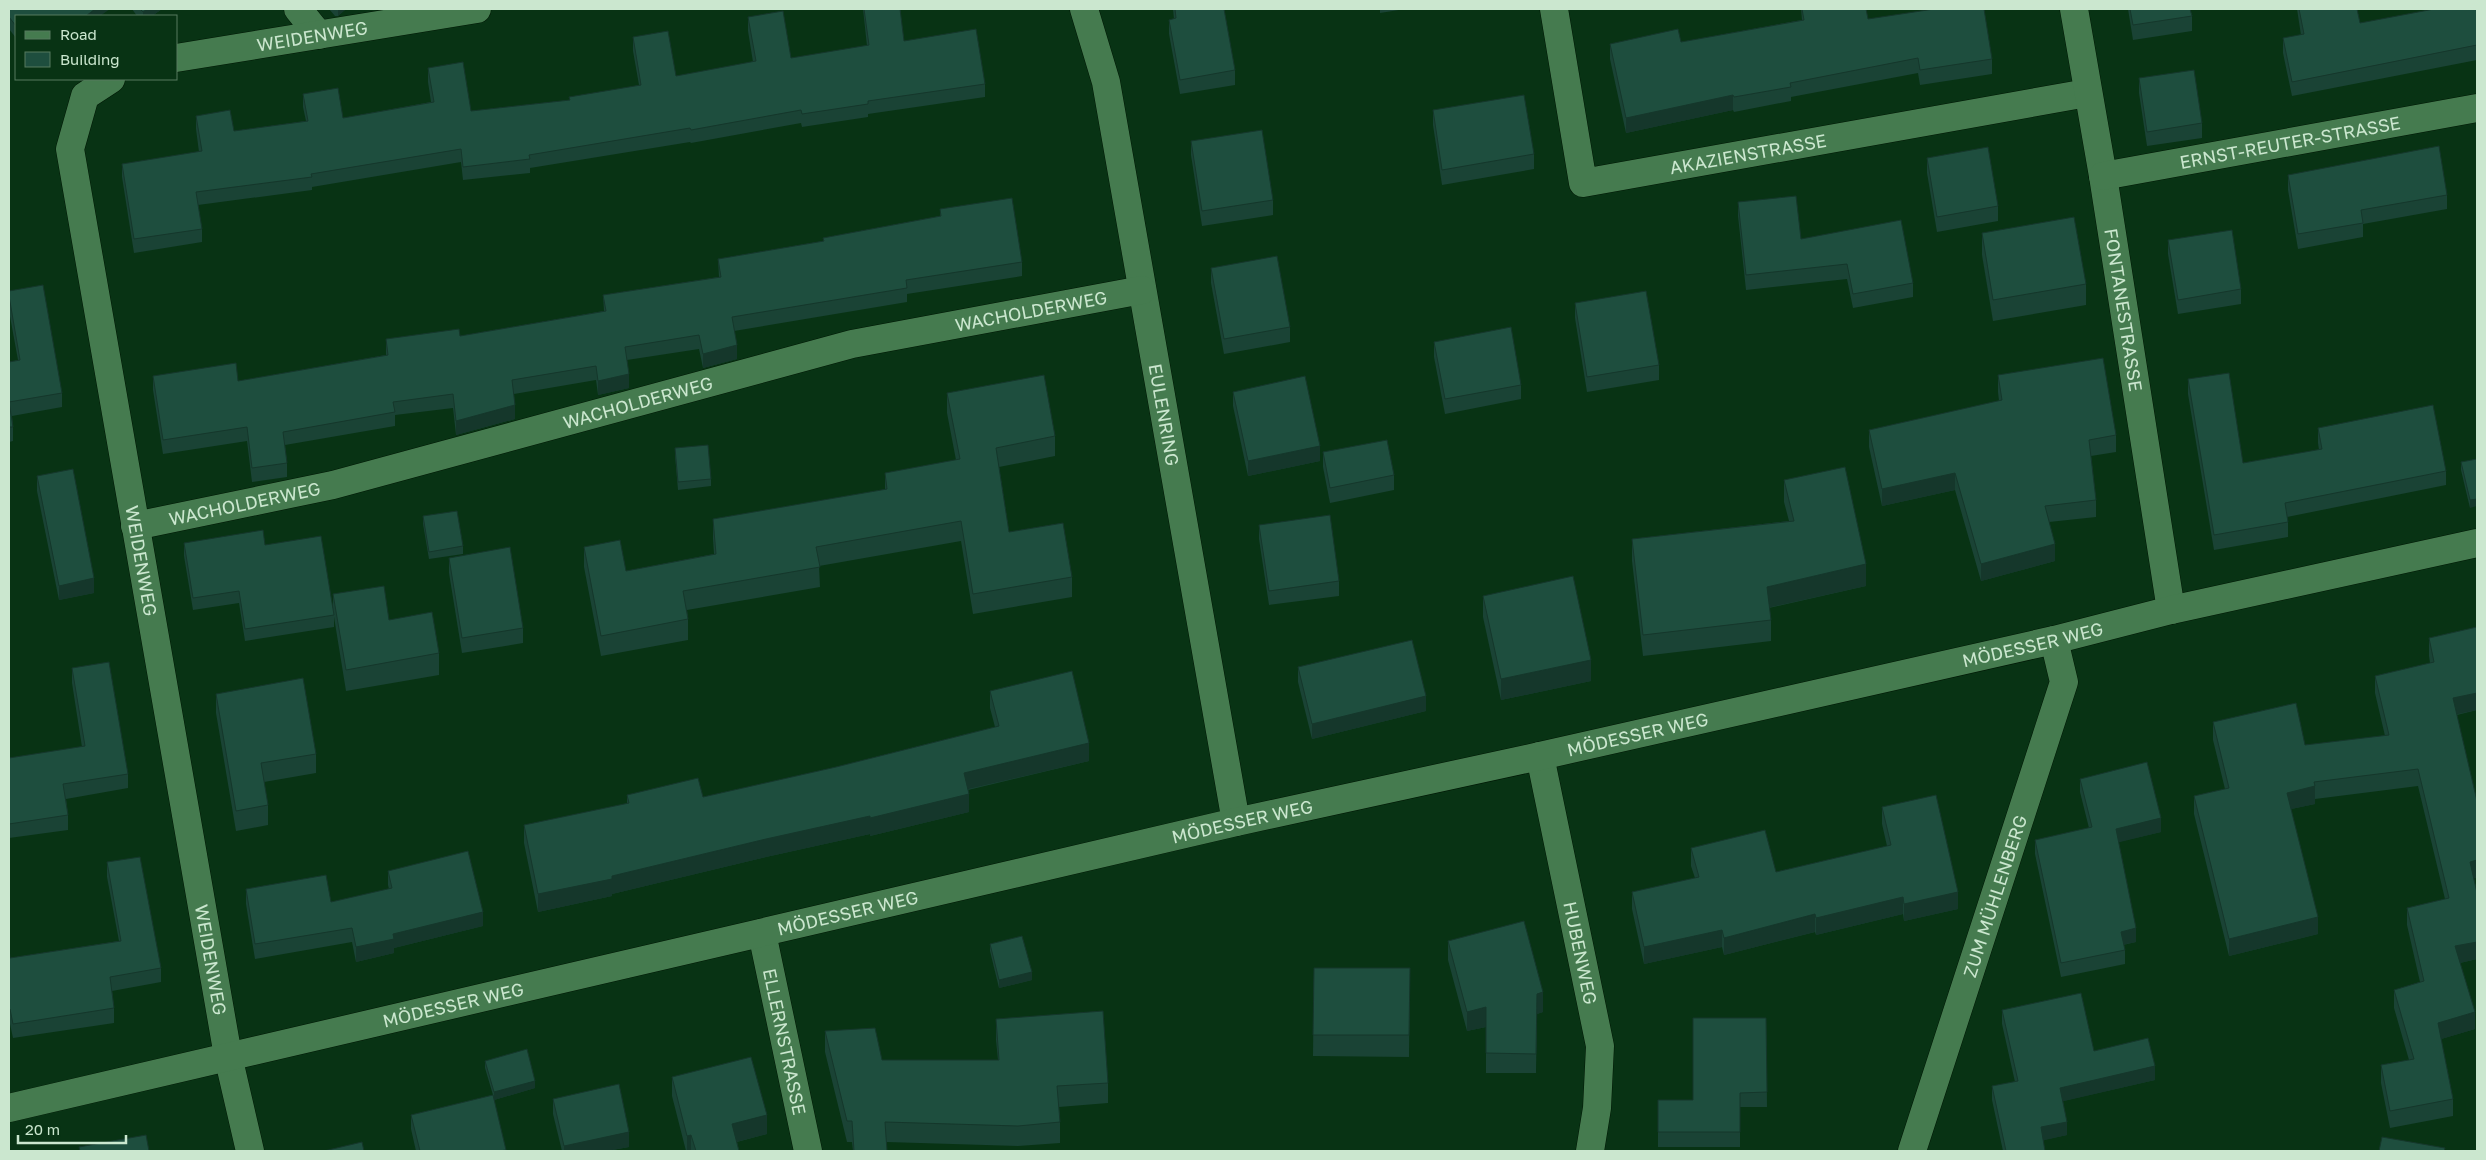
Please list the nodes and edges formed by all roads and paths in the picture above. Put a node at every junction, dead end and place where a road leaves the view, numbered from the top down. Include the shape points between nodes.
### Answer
1 (298, 9) edge
2 (477, 9) edge
3 (1084, 9) edge
4 (1554, 9) edge
5 (2074, 9) edge
6 (319, 35) junction
7 (178, 58) edge
8 (109, 80) edge
9 (2088, 93) junction
10 (2477, 108) edge
11 (2104, 176) junction
12 (1142, 290) junction
13 (135, 526) junction
14 (2477, 543) edge
15 (2172, 610) junction
16 (2054, 640) junction
17 (1540, 756) junction
18 (1236, 822) junction
19 (762, 933) junction
20 (228, 1056) junction
21 (9, 1108) edge
22 (250, 1151) edge
23 (808, 1151) edge
24 (1590, 1151) edge
25 (1912, 1151) edge

1 - 6 street
2 - 6 street, WEIDENWEG
3 - 12 street, EULENRING via 1106,82
4 - 9 street, AKAZIENSTRASSE via 1583,183
5 - 9 street, FONTANESTRASSE
6 - 7 street, WEIDENWEG
8 - 13 street, WEIDENWEG via 85,96 70,149
9 - 11 street, FONTANESTRASSE
10 - 11 street, ERNST-REUTER-STRASSE
11 - 15 street, FONTANESTRASSE
12 - 13 street, WACHOLDERWEG via 852,344 333,486
12 - 18 street, EULENRING
13 - 20 street, WEIDENWEG
14 - 15 street, MÖDESSER WEG
15 - 16 street, MÖDESSER WEG
16 - 17 street, MÖDESSER WEG
16 - 25 street, ZUM MÜHLENBERG via 2064,682
17 - 18 street, MÖDESSER WEG
17 - 24 street, HUBENWEG via 1600,1046 1597,1108
18 - 19 street, MÖDESSER WEG
19 - 20 street, MÖDESSER WEG
19 - 23 street, ELLERNSTRASSE
20 - 21 street, MÖDESSER WEG
20 - 22 street, WEIDENWEG

